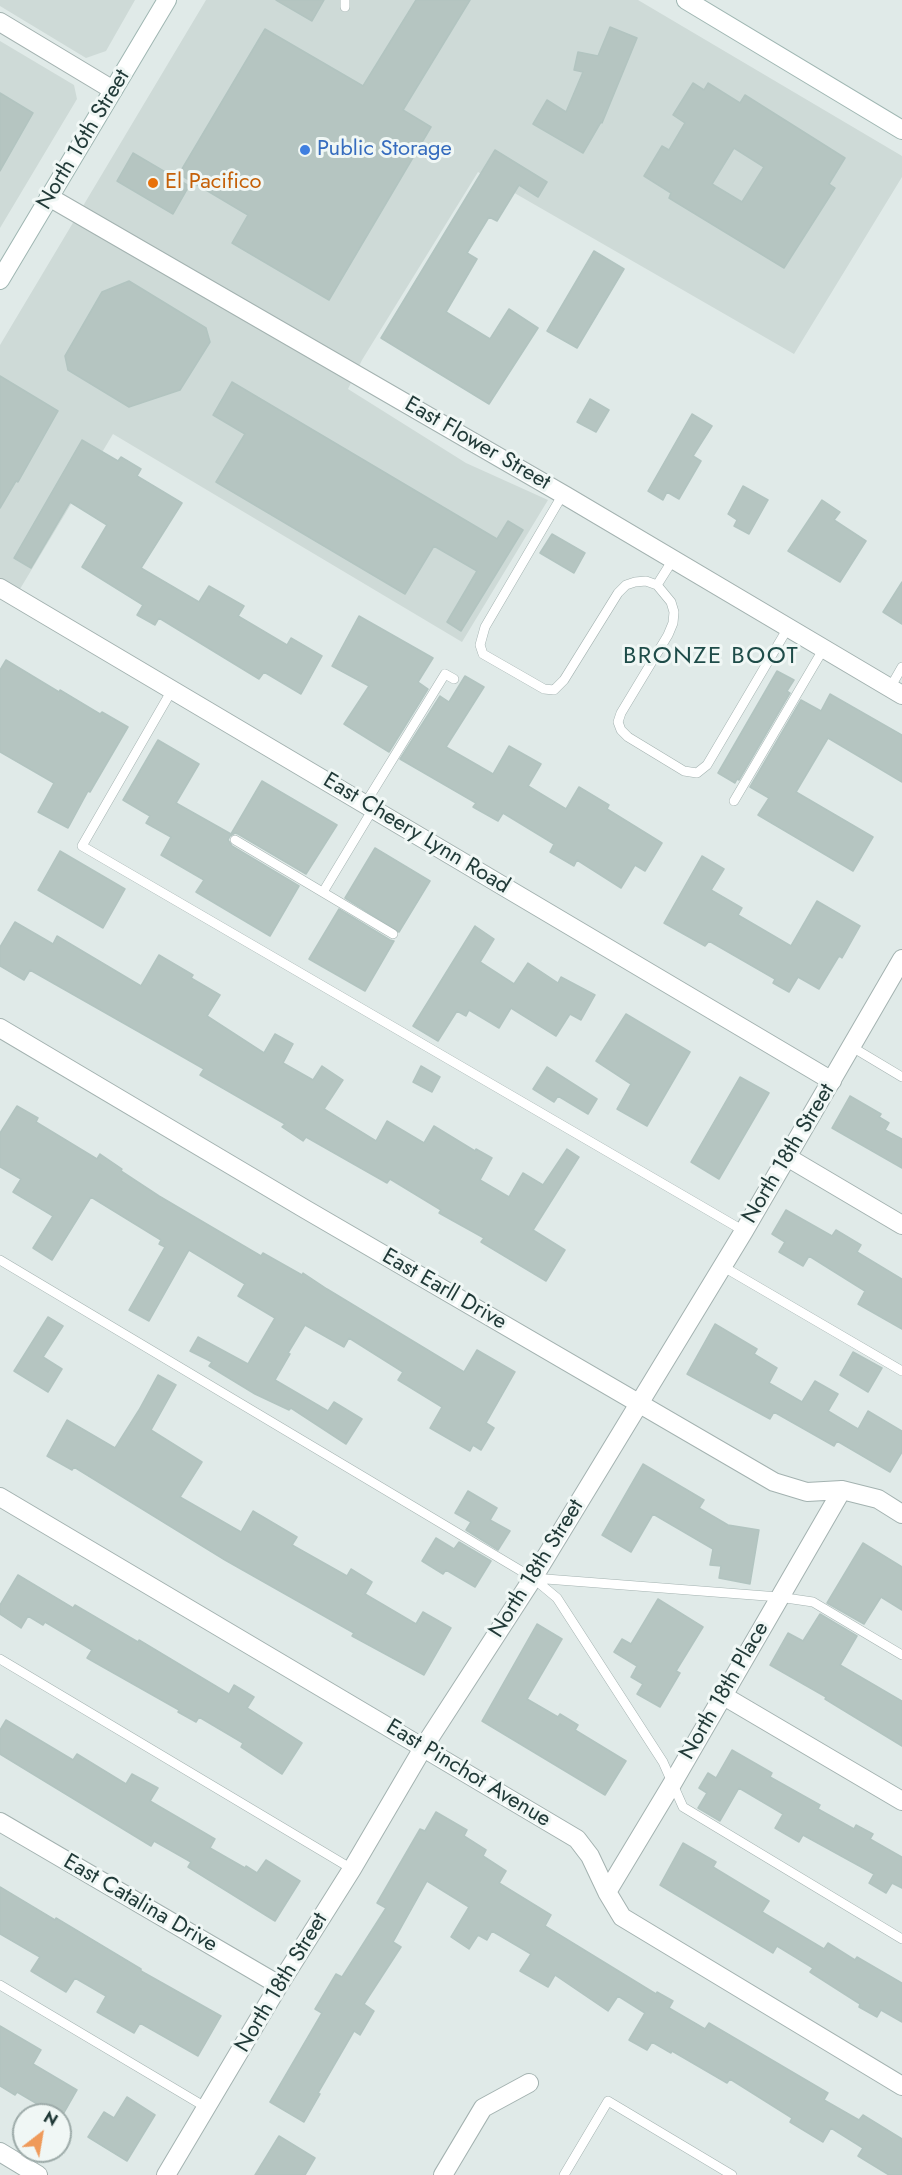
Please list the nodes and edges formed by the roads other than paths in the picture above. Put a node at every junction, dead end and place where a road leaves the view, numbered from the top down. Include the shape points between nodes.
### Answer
1 (167, 0) edge
2 (686, 0) edge
3 (0, 22) edge
4 (113, 90) junction
5 (902, 130) edge
6 (49, 197) junction
7 (0, 280) edge
8 (563, 494) junction
9 (674, 558) junction
10 (657, 585) junction
11 (2, 594) edge
12 (789, 627) junction
13 (824, 648) junction
14 (902, 667) edge
15 (454, 680) dead end
16 (172, 690) junction
17 (896, 692) edge
18 (734, 801) dead end
19 (369, 806) junction
20 (235, 840) dead end
21 (323, 892) junction
22 (393, 934) dead end
23 (902, 959) edge
24 (0, 1028) edge
25 (852, 1047) junction
26 (902, 1077) edge
27 (832, 1081) junction
28 (787, 1157) junction
29 (902, 1225) edge
30 (744, 1231) junction
31 (0, 1260) edge
32 (722, 1266) junction
33 (902, 1371) edge
34 (639, 1403) junction
35 (842, 1490) junction
36 (0, 1497) edge
37 (902, 1514) edge
38 (532, 1578) junction
39 (779, 1597) junction
40 (902, 1655) edge
41 (0, 1659) edge
42 (722, 1695) junction
43 (423, 1748) junction
44 (672, 1784) junction
45 (902, 1801) edge
46 (0, 1822) edge
47 (352, 1869) junction
48 (607, 1892) junction
49 (902, 1939) edge
50 (0, 1985) edge
51 (279, 1985) junction
52 (528, 2084) dead end
53 (902, 2086) edge
54 (207, 2108) junction
55 (0, 2152) edge
56 (38, 2175) edge
57 (166, 2175) edge
58 (443, 2175) edge
59 (564, 2175) edge
60 (732, 2175) edge

1 - 4 street, North 16th Street
2 - 5 street
3 - 4 street
4 - 6 street, North 16th Street
6 - 7 street, North 16th Street
6 - 8 street, East Flower Street
8 - 9 street, East Flower Street
8 - 10 lane via 485,627 480,645 483,654 544,689 554,690 618,593 635,582
9 - 10 lane
9 - 12 street, East Flower Street
10 - 12 lane via 671,602 673,623 618,722 628,738 684,771 697,773 707,765
11 - 16 street, East Cheery Lynn Road
12 - 13 street, East Flower Street
13 - 17 street, East Flower Street
13 - 18 lane
14 - 17 lane
15 - 19 lane via 445,674
16 - 19 street, East Cheery Lynn Road
16 - 30 lane via 82,846
19 - 21 lane
19 - 27 street, East Cheery Lynn Road
20 - 21 lane
21 - 22 lane
23 - 25 street, North 18th Street
24 - 34 street, East Earll Drive
25 - 26 lane
25 - 27 street, North 18th Street
27 - 28 street, North 18th Street
28 - 29 street
28 - 30 street, North 18th Street
30 - 32 street, North 18th Street
31 - 38 lane
32 - 33 lane
32 - 34 street, North 18th Street
34 - 35 street, East Earll Drive via 774,1482 807,1492
34 - 38 street, North 18th Street
35 - 37 street, East Earll Drive via 878,1499
35 - 39 street, North 18th Place
36 - 43 street, East Pinchot Avenue
38 - 39 lane
38 - 43 street, North 18th Street
38 - 44 lane via 557,1598 663,1762
39 - 40 lane via 813,1602
39 - 42 street, North 18th Place
41 - 47 lane
42 - 44 street, North 18th Place
42 - 45 street
43 - 47 street, North 18th Street
43 - 48 street, East Pinchot Avenue via 578,1839
44 - 48 street, North 18th Place
44 - 49 lane via 683,1807
46 - 51 street, East Catalina Drive
47 - 51 street, North 18th Street
48 - 53 street, East Pinchot Avenue via 622,1917
50 - 54 lane
51 - 54 street, North 18th Street
52 - 58 street via 483,2108
54 - 57 street, North 18th Street
55 - 56 street
59 - 60 lane via 608,2101

